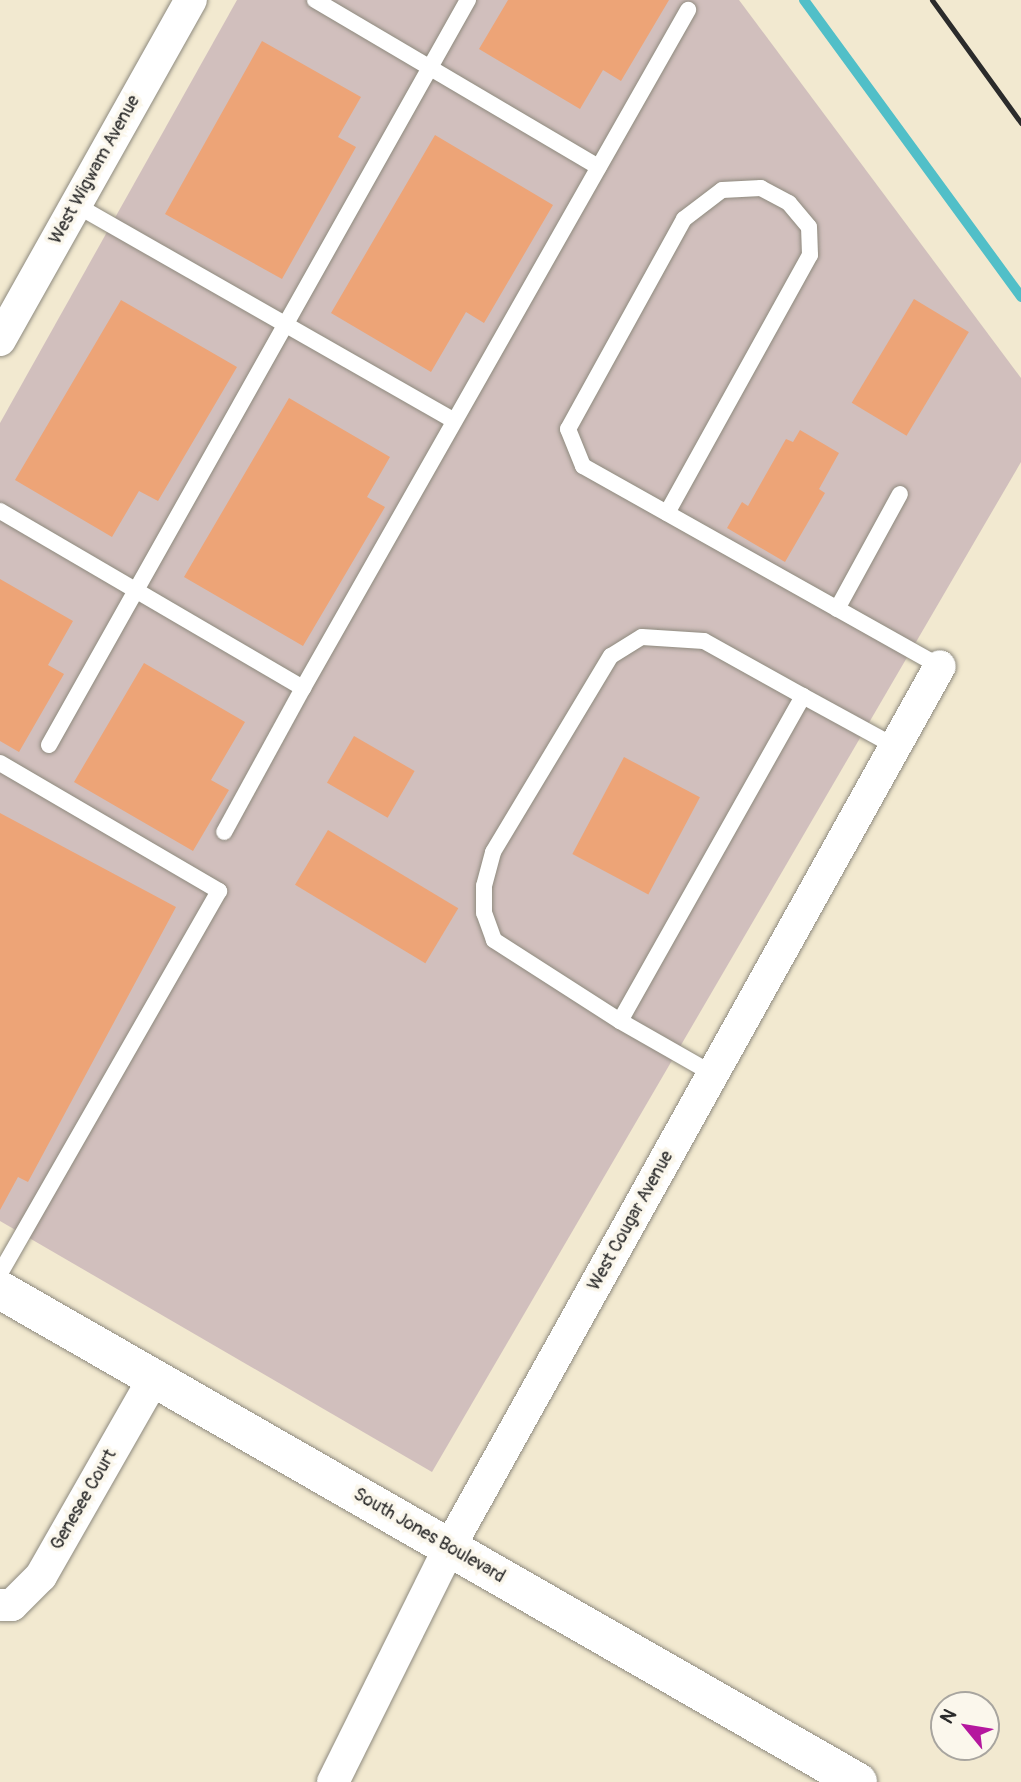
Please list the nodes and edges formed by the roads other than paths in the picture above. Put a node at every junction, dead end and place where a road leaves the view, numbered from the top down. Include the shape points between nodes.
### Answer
1 (191, 0) edge
2 (315, 0) edge
3 (468, 0) edge
4 (688, 10) dead end
5 (430, 67) junction
6 (598, 167) junction
7 (76, 205) junction
8 (288, 326) junction
9 (0, 340) edge
10 (454, 421) junction
11 (900, 494) dead end
12 (0, 511) edge
13 (667, 513) junction
14 (137, 591) junction
15 (837, 609) junction
16 (940, 666) joint
17 (303, 688) junction
18 (803, 696) junction
19 (49, 745) dead end
20 (896, 747) junction
21 (0, 763) edge
22 (224, 832) dead end
23 (620, 1021) junction
24 (713, 1074) junction
25 (0, 1273) edge
26 (0, 1290) edge
27 (153, 1378) junction
28 (449, 1548) junction
29 (0, 1605) edge
30 (333, 1782) edge
31 (859, 1782) edge

1 - 7 street, West Wigwam Avenue
2 - 5 lane
3 - 5 lane
4 - 6 lane
5 - 6 lane
5 - 8 lane
6 - 10 lane
7 - 8 lane
7 - 9 street, West Wigwam Avenue
8 - 10 lane
8 - 14 lane
10 - 17 lane
11 - 15 lane
12 - 14 lane
13 - 13 lane via 583,466 568,429 684,219 722,190 761,188 789,203 809,227 810,254
13 - 15 lane
14 - 17 lane
14 - 19 lane
15 - 16 lane
16 - 20 street, West Cougar Avenue
17 - 22 lane
18 - 20 lane
18 - 23 lane
18 - 23 lane via 704,641 642,636 611,656 493,852 484,886 484,913 494,940
20 - 24 street, West Cougar Avenue
21 - 25 lane via 219,891
23 - 24 lane
24 - 28 street, West Cougar Avenue
26 - 27 main road, South Jones Boulevard
27 - 28 main road, South Jones Boulevard
27 - 29 street, Genesee Court via 41,1576 12,1605
28 - 30 street, West Cougar Avenue
28 - 31 main road, South Jones Boulevard

